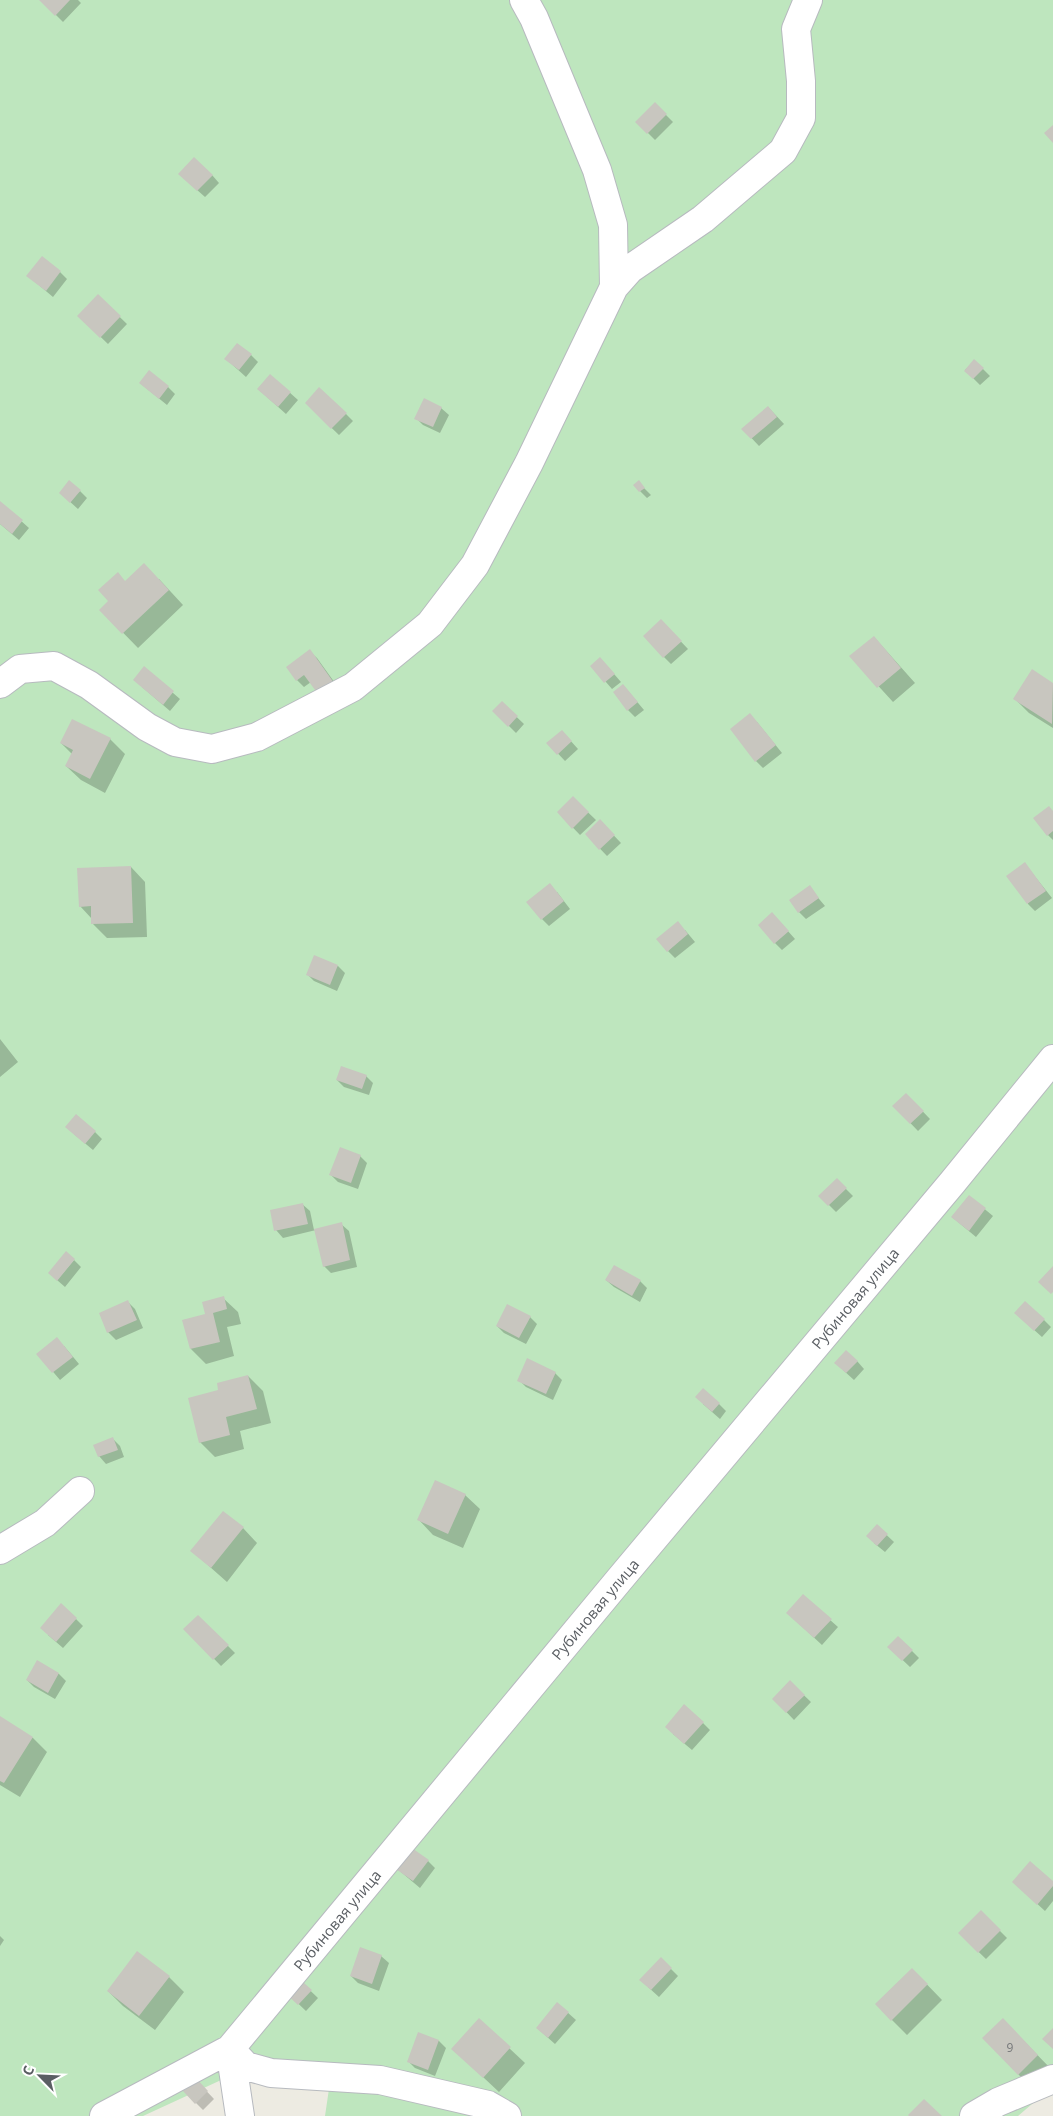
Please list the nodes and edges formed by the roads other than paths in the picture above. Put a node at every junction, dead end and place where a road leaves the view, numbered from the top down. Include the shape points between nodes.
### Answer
1 (524, 0) edge
2 (808, 0) edge
3 (614, 287) junction
4 (0, 684) edge
5 (1053, 1059) edge
6 (1044, 1090) edge
7 (80, 1491) dead end
8 (0, 1550) edge
9 (230, 2049) junction
10 (1053, 2079) edge
11 (104, 2116) edge
12 (240, 2116) edge
13 (506, 2116) edge
14 (974, 2116) edge

1 - 3 street via 597,170 612,225
2 - 3 street via 796,29 801,118 783,152 703,219 630,269
3 - 4 street via 529,463 475,564 430,624 353,687 258,737 212,749 175,742 147,727 90,684 54,666 20,669
5 - 6 street, Рубиновая улица
6 - 9 street, Рубиновая улица
7 - 8 street via 45,1523
9 - 11 street, Рубиновая улица
9 - 12 street
9 - 13 street via 246,2066 272,2073 380,2080 488,2105
10 - 14 street

